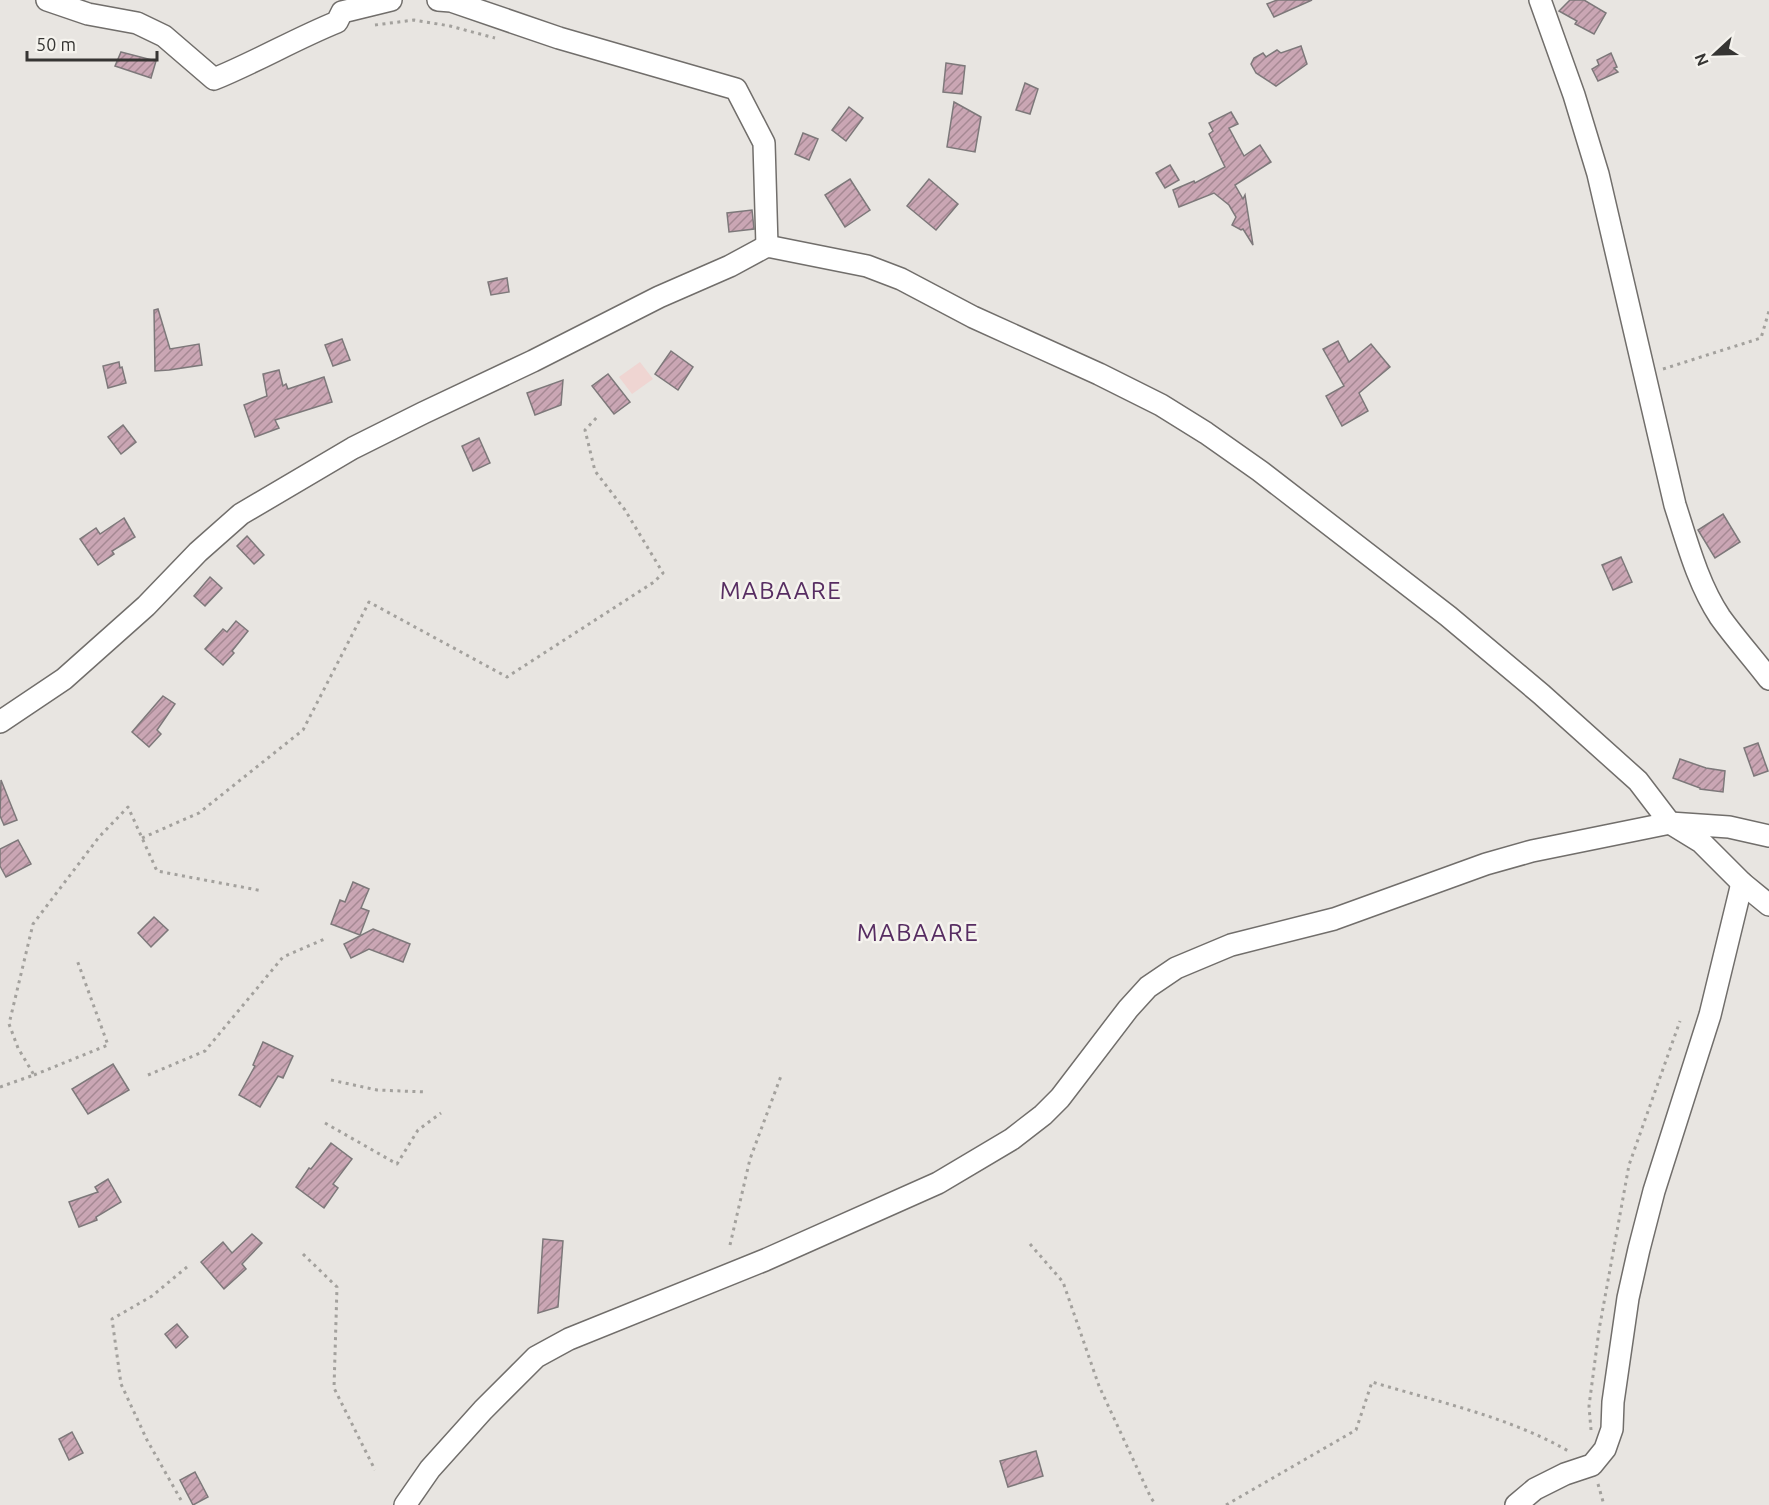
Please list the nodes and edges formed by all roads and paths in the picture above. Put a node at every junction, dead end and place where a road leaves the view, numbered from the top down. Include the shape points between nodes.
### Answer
1 (47, 0) edge
2 (391, 0) edge
3 (438, 0) edge
4 (1540, 0) edge
5 (371, 24) dead end
6 (496, 38) dead end
7 (767, 246) junction
8 (1769, 311) edge
9 (1644, 375) junction
10 (599, 415) dead end
11 (1769, 679) edge
12 (0, 722) edge
13 (1670, 823) junction
14 (1769, 836) edge
15 (142, 838) junction
16 (1743, 883) junction
17 (263, 891) dead end
18 (1769, 904) edge
19 (327, 938) dead end
20 (77, 960) dead end
21 (34, 1075) junction
22 (148, 1075) dead end
23 (781, 1076) dead end
24 (332, 1080) dead end
25 (0, 1087) edge
26 (426, 1092) dead end
27 (441, 1113) dead end
28 (325, 1123) dead end
29 (1030, 1244) dead end
30 (730, 1245) dead end
31 (303, 1254) dead end
32 (188, 1267) dead end
33 (1592, 1465) junction
34 (375, 1470) dead end
35 (181, 1500) dead end
36 (405, 1505) edge
37 (1156, 1505) edge
38 (1226, 1505) edge
39 (1516, 1505) edge
40 (1604, 1505) edge

1 - 2 street via 88,14 137,23 164,36 214,79 337,22 342,12
3 - 7 street via 736,89 764,143
4 - 9 street via 1598,174
5 - 6 path via 414,20
7 - 12 street via 352,448 241,514 64,679
7 - 13 street via 867,266 901,279 1161,405 1206,433 1448,616 1541,694 1638,781
8 - 9 path via 1761,338
9 - 11 street via 1675,505 1697,568 1720,616
10 - 15 path via 585,430 595,471 625,510 663,573 654,582 507,677 369,602 303,730 199,813
13 - 14 street via 1729,827
13 - 16 street via 1701,842
13 - 36 street via 1532,850 1334,920 1231,945 1176,968 1141,994 1060,1098 1012,1139 938,1183 765,1260 569,1339 536,1357 430,1469
15 - 17 path via 157,871
15 - 21 path via 128,807 99,837 33,924 9,1024
16 - 18 street
16 - 33 street via 1710,1015 1639,1249 1614,1390 1612,1429 1605,1449
19 - 22 path via 283,957 205,1051
20 - 21 path via 108,1045
21 - 25 path
23 - 30 path via 750,1159
24 - 26 path via 377,1090
27 - 28 path via 418,1130 398,1164
29 - 37 path via 1063,1282 1099,1386
31 - 34 path via 337,1287 334,1388
32 - 35 path via 152,1296 112,1319 121,1384
33 - 38 path via 1552,1442 1487,1416 1371,1382 1356,1430
33 - 39 street via 1535,1489
33 - 40 path

